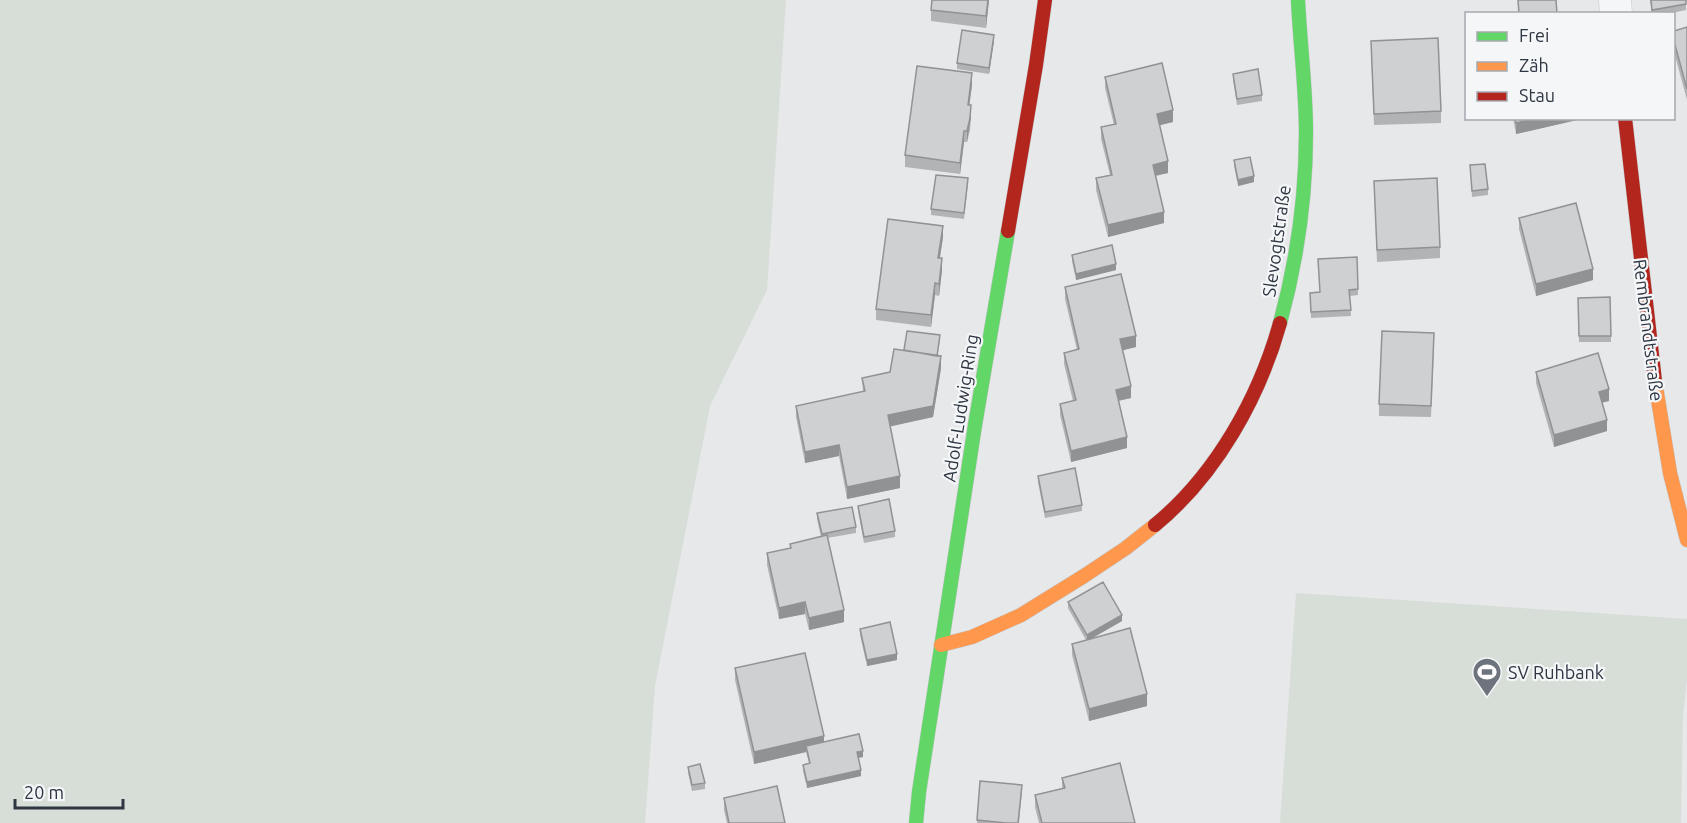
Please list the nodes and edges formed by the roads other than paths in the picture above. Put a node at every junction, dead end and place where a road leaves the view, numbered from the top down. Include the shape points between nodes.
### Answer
1 (1045, 0) edge
2 (1298, 0) edge
3 (1625, 120) edge
4 (1687, 540) edge
5 (941, 645) junction
6 (916, 823) edge

1 - 5 street, Adolf-Ludwig-Ring
2 - 5 street, Slevogtstraße via 1306,135 1294,268 1281,323 1261,379 1237,424 1207,471 1169,514 1136,542 999,626
3 - 4 street, Rembrandtstraße via 1658,399 1669,469
5 - 6 street, Adolf-Ludwig-Ring

